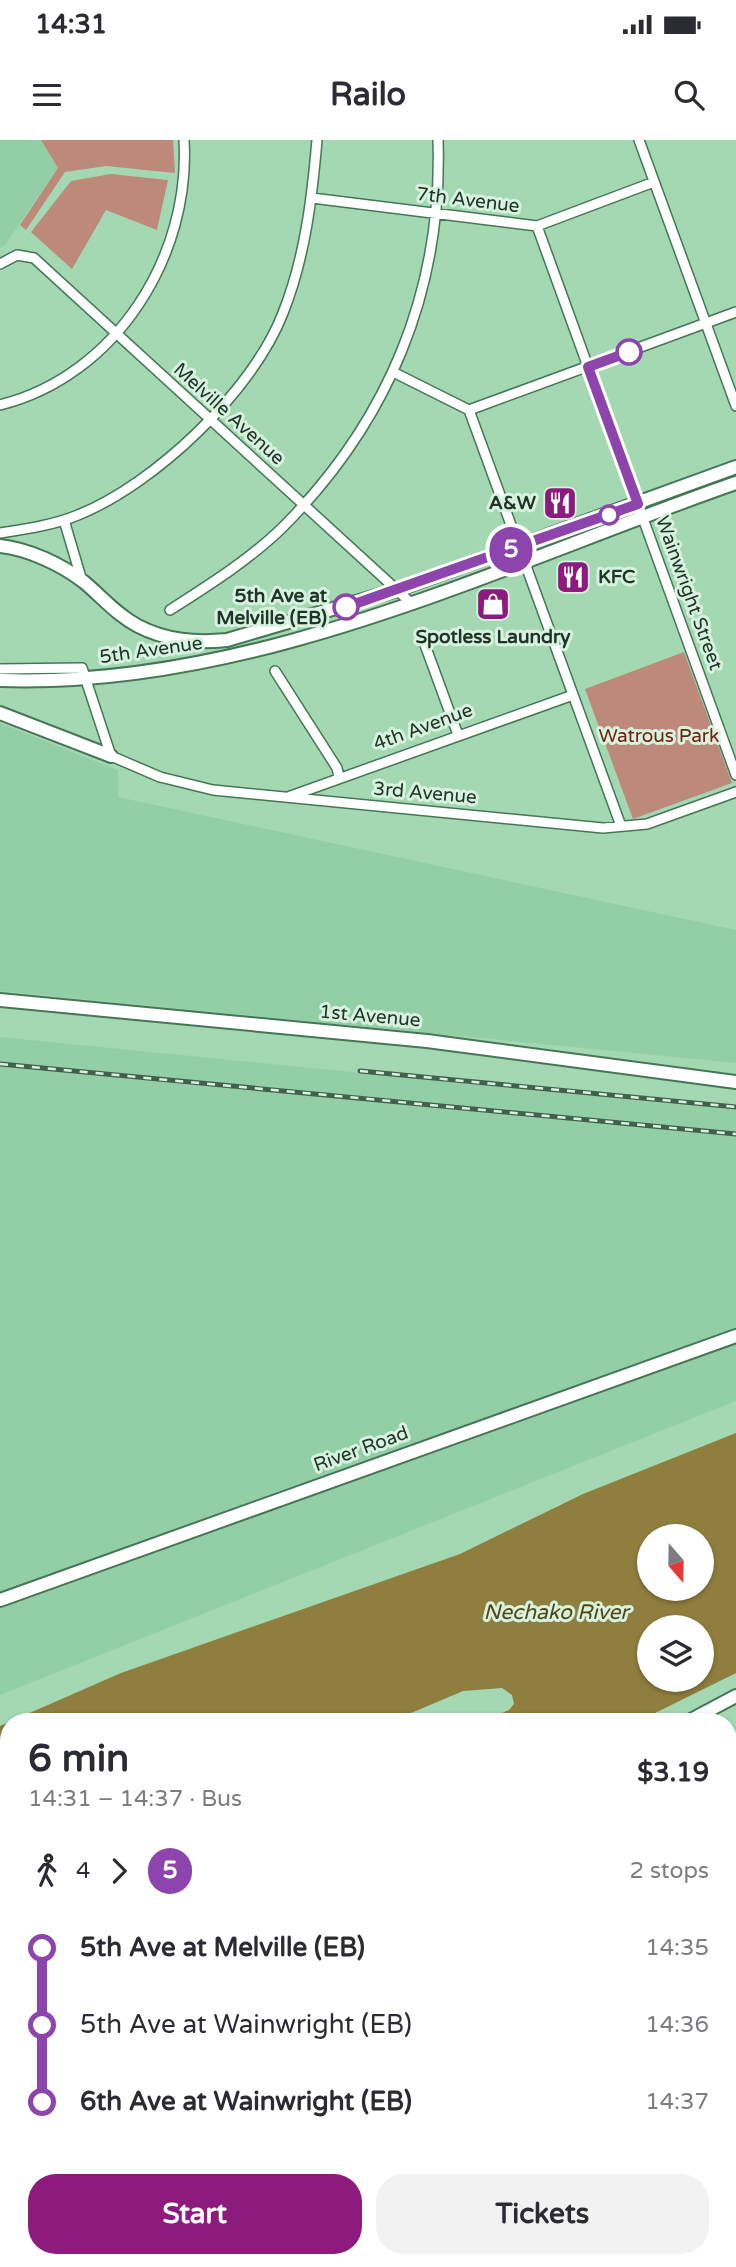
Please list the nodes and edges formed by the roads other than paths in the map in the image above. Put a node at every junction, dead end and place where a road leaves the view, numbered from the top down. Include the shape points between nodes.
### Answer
1 (184, 140) edge
2 (317, 140) edge
3 (438, 140) edge
4 (639, 140) edge
5 (654, 182) junction
6 (312, 198) junction
7 (437, 214) junction
8 (537, 226) junction
9 (0, 264) edge
10 (736, 312) edge
11 (706, 323) junction
12 (115, 335) junction
13 (588, 367) junction
14 (393, 372) junction
15 (0, 405) edge
16 (736, 407) edge
17 (469, 410) junction
18 (210, 421) junction
19 (736, 467) edge
20 (736, 483) edge
21 (638, 504) junction
22 (302, 505) junction
23 (643, 517) junction
24 (64, 520) junction
25 (0, 533) edge
26 (0, 546) edge
27 (519, 547) junction
28 (525, 560) junction
29 (82, 581) junction
30 (397, 590) junction
31 (410, 602) junction
32 (170, 610) dead end
33 (421, 634) dead end
34 (0, 669) edge
35 (275, 671) dead end
36 (87, 678) junction
37 (0, 680) edge
38 (573, 695) junction
39 (0, 713) edge
40 (458, 735) junction
41 (111, 756) junction
42 (736, 775) edge
43 (339, 777) junction
44 (736, 792) edge
45 (287, 798) junction
46 (621, 826) junction
47 (0, 1000) edge
48 (736, 1082) edge
49 (736, 1336) edge
50 (0, 1600) edge
51 (736, 1696) edge
52 (704, 1713) edge

1 - 12 street via 183,186 174,233 147,294
2 - 6 street
3 - 7 street
4 - 5 street
5 - 8 street, 7th Avenue
5 - 11 street
6 - 7 street, 7th Avenue
6 - 18 street via 283,314 263,352
7 - 8 street, 7th Avenue
7 - 14 street via 418,307
8 - 13 street, Wainwright Street
9 - 12 street, Melville Avenue via 23,254 34,258
10 - 11 street
11 - 13 street
11 - 16 street
12 - 15 street via 72,371 25,399
12 - 18 street, Melville Avenue
13 - 17 street
13 - 21 street, Wainwright Street
14 - 17 street
14 - 22 street via 352,448
17 - 27 street
18 - 22 street, Melville Avenue
18 - 24 street via 133,486
19 - 21 main road, 5th Avenue
20 - 23 main road, 5th Avenue
21 - 23 street, Wainwright Street
21 - 27 main road, 5th Avenue
22 - 30 street, Melville Avenue
22 - 32 street via 281,529 225,575
23 - 28 main road, 5th Avenue
23 - 42 street, Wainwright Street
24 - 25 street
24 - 29 street
26 - 29 main road via 56,564
27 - 28 street
27 - 30 main road, 5th Avenue
28 - 31 main road, 5th Avenue
28 - 38 street
29 - 30 main road, 5th Avenue via 139,626 199,643 269,631
30 - 31 street, Melville Avenue
31 - 36 main road, 5th Avenue via 245,654
33 - 40 street
34 - 36 street, 5th Avenue via 71,666 84,670
35 - 43 street
36 - 37 main road, 5th Avenue
36 - 41 street
38 - 40 street, 4th Avenue
38 - 46 street
39 - 41 main road
40 - 43 street, 4th Avenue
41 - 45 street, 3rd Avenue via 188,785
43 - 45 street, 4th Avenue
44 - 46 street, 3rd Avenue via 647,824
45 - 46 street, 3rd Avenue
47 - 48 main road, 1st Avenue via 427,1041
49 - 50 main road, River Road
51 - 52 main road

